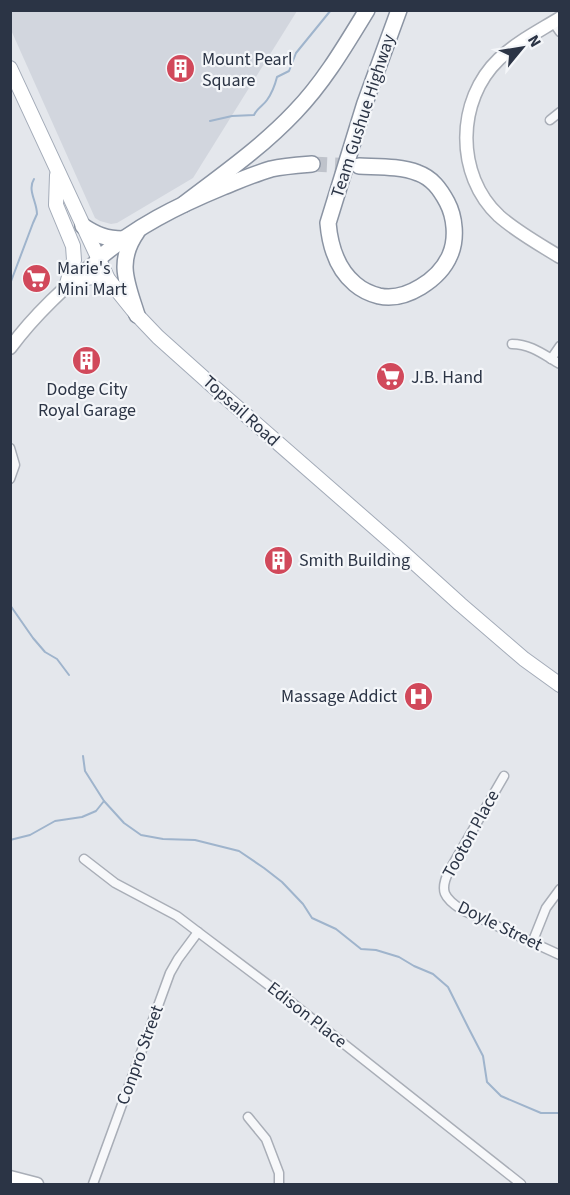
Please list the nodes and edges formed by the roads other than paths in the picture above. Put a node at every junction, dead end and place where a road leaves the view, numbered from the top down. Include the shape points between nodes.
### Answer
1 (367, 10) edge
2 (399, 10) edge
3 (557, 24) edge
4 (10, 68) edge
5 (560, 112) edge
6 (550, 120) dead end
7 (312, 164) tunnel mouth
8 (359, 166) tunnel mouth
9 (57, 170) junction
10 (184, 204) junction
11 (83, 226) junction
12 (141, 227) junction
13 (123, 239) junction
14 (560, 257) edge
15 (98, 260) junction
16 (108, 279) junction
17 (66, 287) junction
18 (137, 315) junction
19 (512, 344) dead end
20 (560, 346) edge
21 (10, 348) edge
22 (551, 359) junction
23 (560, 364) edge
24 (10, 448) edge
25 (10, 479) edge
26 (560, 685) edge
27 (504, 776) dead end
28 (84, 859) dead end
29 (560, 889) edge
30 (444, 894) joint
31 (198, 932) junction
32 (532, 943) junction
33 (560, 955) edge
34 (248, 1117) dead end
35 (10, 1177) edge
36 (37, 1185) edge
37 (93, 1185) edge
38 (279, 1185) edge
39 (521, 1185) edge

1 - 10 highway via 325,76 295,112 252,152
2 - 8 highway, Team Gushue Highway via 328,223 330,241 347,278 381,297 399,296 432,280 444,266 454,241 451,210 430,179 417,172
3 - 14 street via 519,42 497,60 480,83 471,105 466,154 484,199 519,232
4 - 9 main road, Topsail Road
5 - 6 street
7 - 10 highway via 271,169
9 - 11 main road, Topsail Road
9 - 17 main road via 56,205 73,246 74,260
10 - 12 highway
11 - 13 highway via 99,236
11 - 15 main road, Topsail Road
12 - 13 highway
12 - 18 highway via 130,241 124,267
13 - 15 highway
15 - 16 main road, Topsail Road
15 - 17 street
16 - 17 main road via 91,276
16 - 18 main road, Topsail Road
17 - 21 street
18 - 26 main road, Topsail Road via 460,604
19 - 22 street via 527,346
20 - 22 street
22 - 23 street
24 - 25 street via 15,465
27 - 30 street, Tooton Place via 443,882
28 - 31 street, Edison Place via 115,883 177,916
29 - 32 street via 546,908
30 - 32 street, Doyle Street via 462,910
31 - 37 street, Conpro Street via 170,973
31 - 39 street, Edison Place
32 - 33 street, Doyle Street
34 - 38 street via 266,1139 279,1173
35 - 36 street

